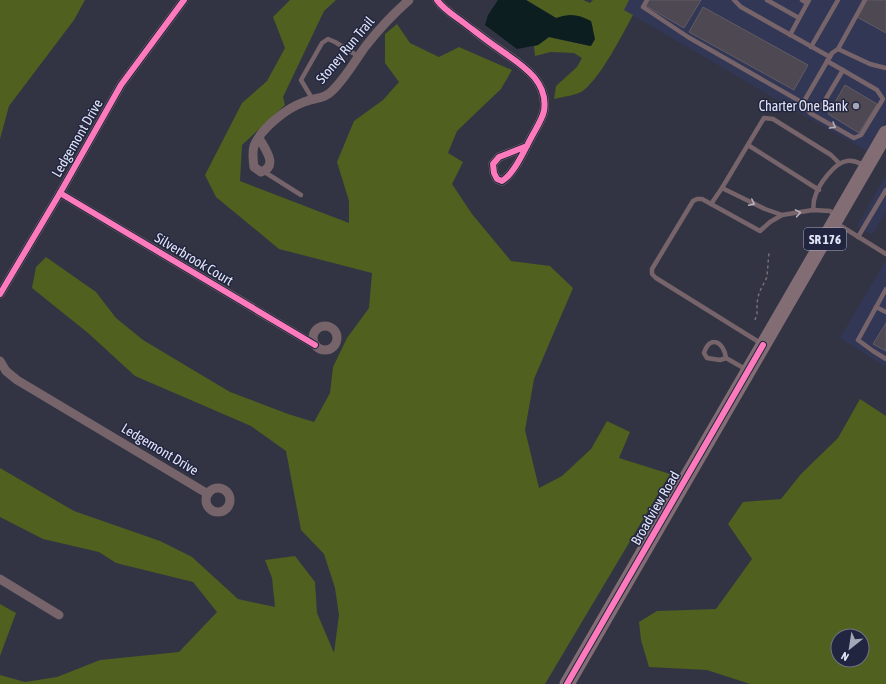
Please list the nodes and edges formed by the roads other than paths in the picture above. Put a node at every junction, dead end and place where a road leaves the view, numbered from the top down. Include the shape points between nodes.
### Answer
1 (184, 0) edge
2 (409, 0) edge
3 (437, 0) edge
4 (647, 0) edge
5 (734, 0) edge
6 (767, 0) edge
7 (802, 0) edge
8 (838, 0) edge
9 (865, 0) edge
10 (808, 2) edge
11 (799, 18) junction
12 (790, 35) junction
13 (811, 47) junction
14 (838, 49) junction
15 (358, 56) junction
16 (828, 59) junction
17 (886, 68) edge
18 (843, 70) junction
19 (313, 100) junction
20 (803, 103) junction
21 (821, 107) dead end
22 (886, 133) edge
23 (259, 138) junction
24 (748, 145) junction
25 (526, 146) dead end
26 (839, 163) junction
27 (866, 167) junction
28 (263, 171) junction
29 (722, 188) junction
30 (819, 190) junction
31 (886, 190) edge
32 (60, 193) junction
33 (301, 195) dead end
34 (711, 204) junction
35 (813, 210) junction
36 (782, 215) junction
37 (836, 219) junction
38 (858, 237) junction
39 (886, 254) edge
40 (886, 289) edge
41 (0, 294) edge
42 (876, 307) junction
43 (886, 312) edge
44 (763, 345) junction
45 (315, 346) dead end
46 (726, 358) junction
47 (886, 359) edge
48 (0, 361) edge
49 (748, 371) junction
50 (208, 494) dead end
51 (0, 579) edge
52 (59, 615) dead end
53 (567, 684) edge

1 - 32 street, Ledgemont Drive via 121,85
2 - 15 street, Stoney Run Trail via 395,12
3 - 25 street via 442,7 521,64 543,91 544,111
4 - 20 lane via 643,7 682,33
5 - 12 lane via 741,7
6 - 11 lane
7 - 10 lane
8 - 13 lane
9 - 14 lane
10 - 11 lane
11 - 12 lane
12 - 13 lane
13 - 16 lane
14 - 16 lane
14 - 17 lane via 870,64
15 - 19 street, Stoney Run Trail via 334,90 322,98
15 - 19 lane via 328,39 322,42 301,80
16 - 18 lane
16 - 20 lane
20 -> 18 lane via 810,113 854,138 861,136 883,99 877,90
18 - 21 lane
19 - 23 street, Stoney Run Trail via 304,102 274,119
22 - 27 main road, Broadview Road / SR 176
23 - 28 street via 270,159 269,166
23 - 28 street, Stoney Run Trail via 252,156 254,167
24 - 26 lane via 764,118 773,119 832,155
24 - 29 lane
24 - 30 lane
26 - 27 lane via 848,160
26 - 30 lane
27 - 37 main road, Broadview Road / SR 176
28 - 33 lane
29 - 34 lane
29 -> 36 lane
30 - 35 lane
31 - 38 lane
32 - 41 street, Ledgemont Drive
32 - 45 street, Silverbrook Court
34 - 36 lane via 760,231
34 - 44 lane via 702,199 693,201 652,269 652,274
36 -> 35 lane
35 - 37 lane via 830,211
37 - 38 lane
37 - 44 main road, Broadview Road / SR 176
38 - 39 lane
40 - 42 lane
42 - 43 lane
42 - 47 lane via 858,340
44 - 49 main road, Broadview Road / SR 176
46 - 46 lane via 707,358 704,353 706,347 711,342 720,344 725,349
46 - 49 lane
48 - 50 street, Ledgemont Drive via 17,380
49 - 53 main road, Broadview Road / SR 176
51 - 52 street

